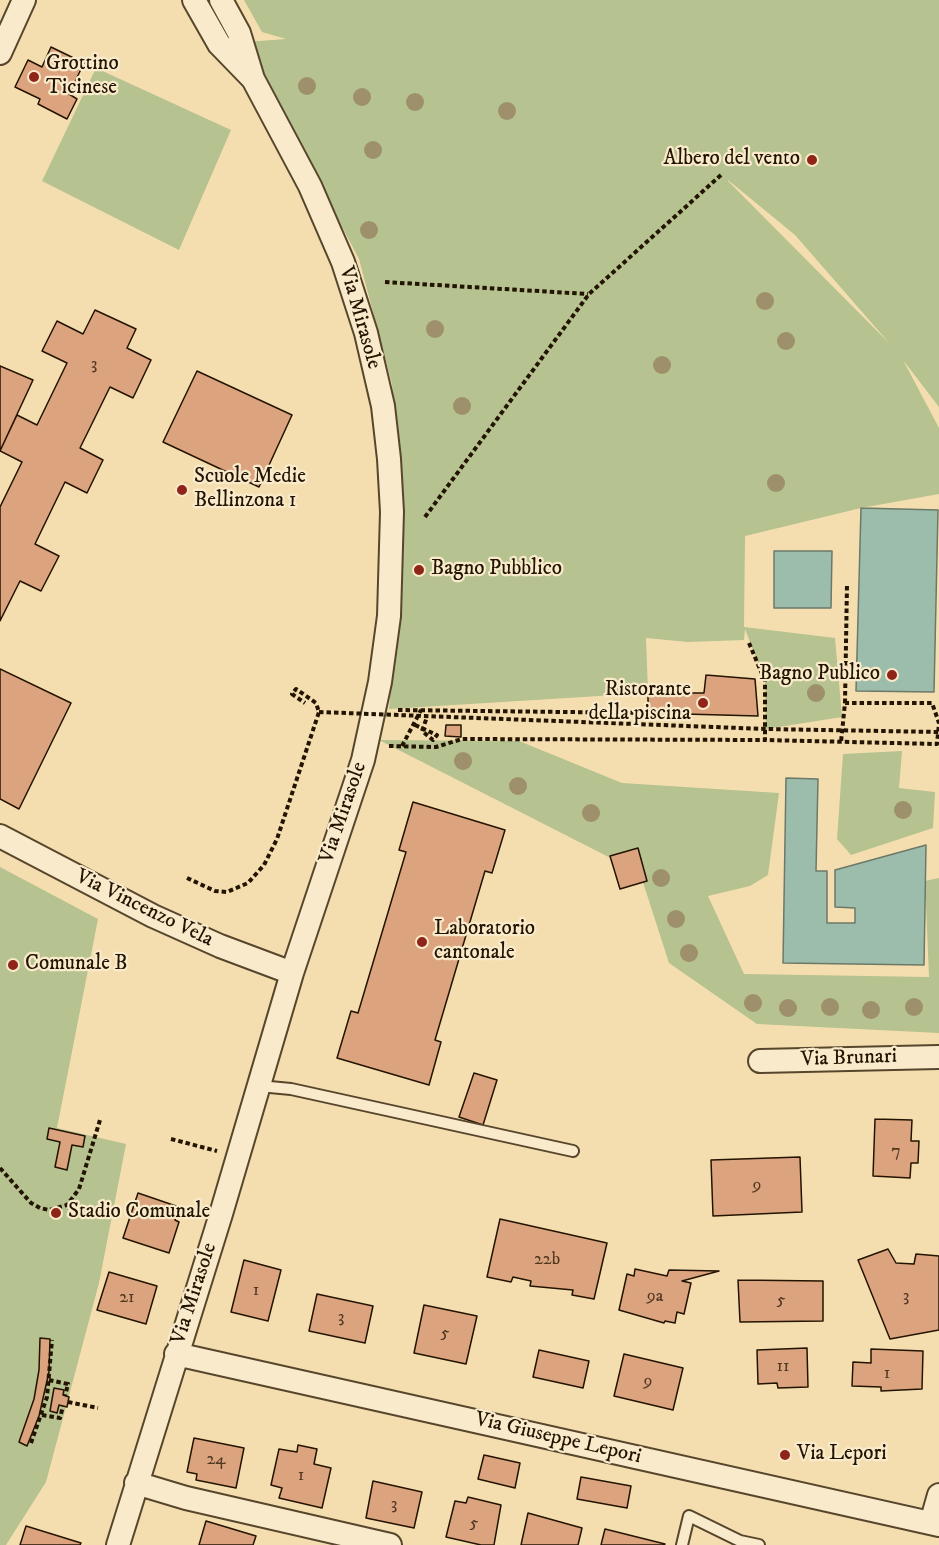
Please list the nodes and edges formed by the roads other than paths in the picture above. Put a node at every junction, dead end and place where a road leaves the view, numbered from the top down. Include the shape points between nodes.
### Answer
1 (24, 0) edge
2 (194, 0) edge
3 (221, 0) edge
4 (0, 53) edge
5 (253, 79) junction
6 (0, 836) edge
7 (292, 973) junction
8 (939, 1057) edge
9 (760, 1061) dead end
10 (259, 1086) junction
11 (573, 1150) dead end
12 (176, 1354) junction
13 (136, 1483) junction
14 (939, 1495) edge
15 (935, 1524) edge
16 (118, 1545) edge
17 (390, 1545) edge
18 (682, 1545) edge
19 (759, 1545) edge

1 - 4 street
2 - 5 street, Via Mirasole via 219,45
3 - 5 street, Via Mirasole via 240,33
5 - 7 street, Via Mirasole via 310,186 343,262 366,333 383,406 392,512 389,616 366,745
6 - 7 street, Via Vincenzo Vela via 153,916
7 - 10 street, Via Mirasole
8 - 9 street, Via Brunari
10 - 11 lane via 291,1089
10 - 12 street, Via Mirasole
12 - 13 street, Via Mirasole
12 - 15 street, Via Giuseppe Lepori
13 - 16 street, Via Mirasole
13 - 17 street
14 - 15 street
18 - 19 lane via 689,1516 740,1541

